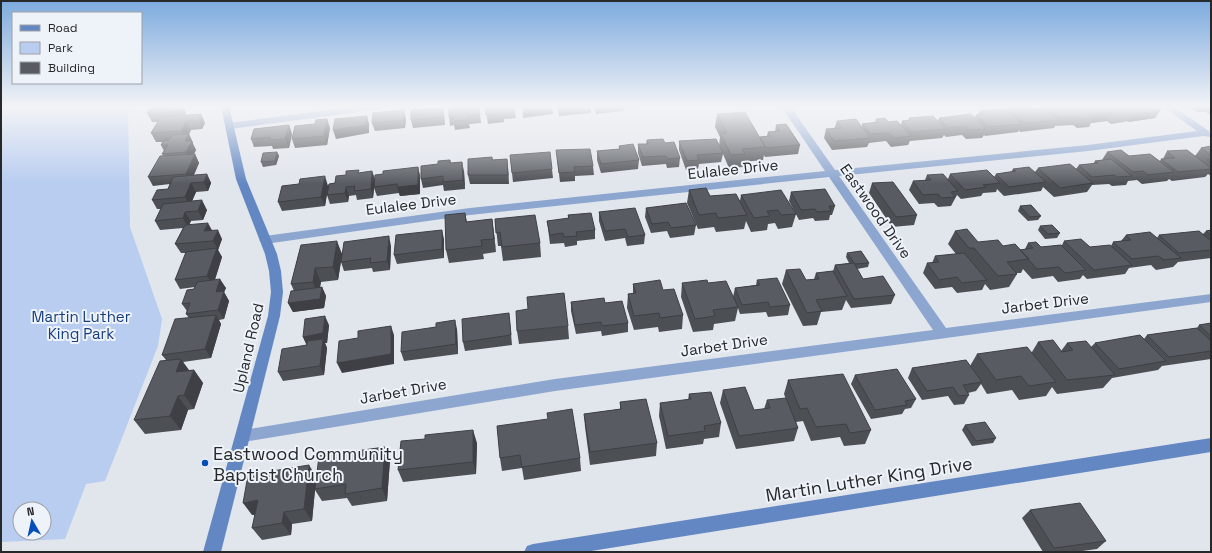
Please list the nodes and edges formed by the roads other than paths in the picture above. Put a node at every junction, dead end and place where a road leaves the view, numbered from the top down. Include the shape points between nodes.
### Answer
1 (231, 132) edge
2 (803, 132) edge
3 (1208, 135) edge
4 (832, 174) junction
5 (265, 240) junction
6 (1211, 298) edge
7 (942, 333) junction
8 (243, 436) junction
9 (1211, 445) edge
10 (212, 552) edge
11 (533, 552) edge

1 - 5 street, Upland Road via 241,179
2 - 4 street, Eastwood Drive
3 - 4 street, Eulalee Drive
4 - 5 street, Eulalee Drive via 542,203
4 - 7 street, Eastwood Drive
5 - 8 street, Upland Road via 275,271 274,316
6 - 7 street, Jarbet Drive
7 - 8 street, Jarbet Drive via 554,384
8 - 10 street, Upland Road
9 - 11 street, Martin Luther King Drive

